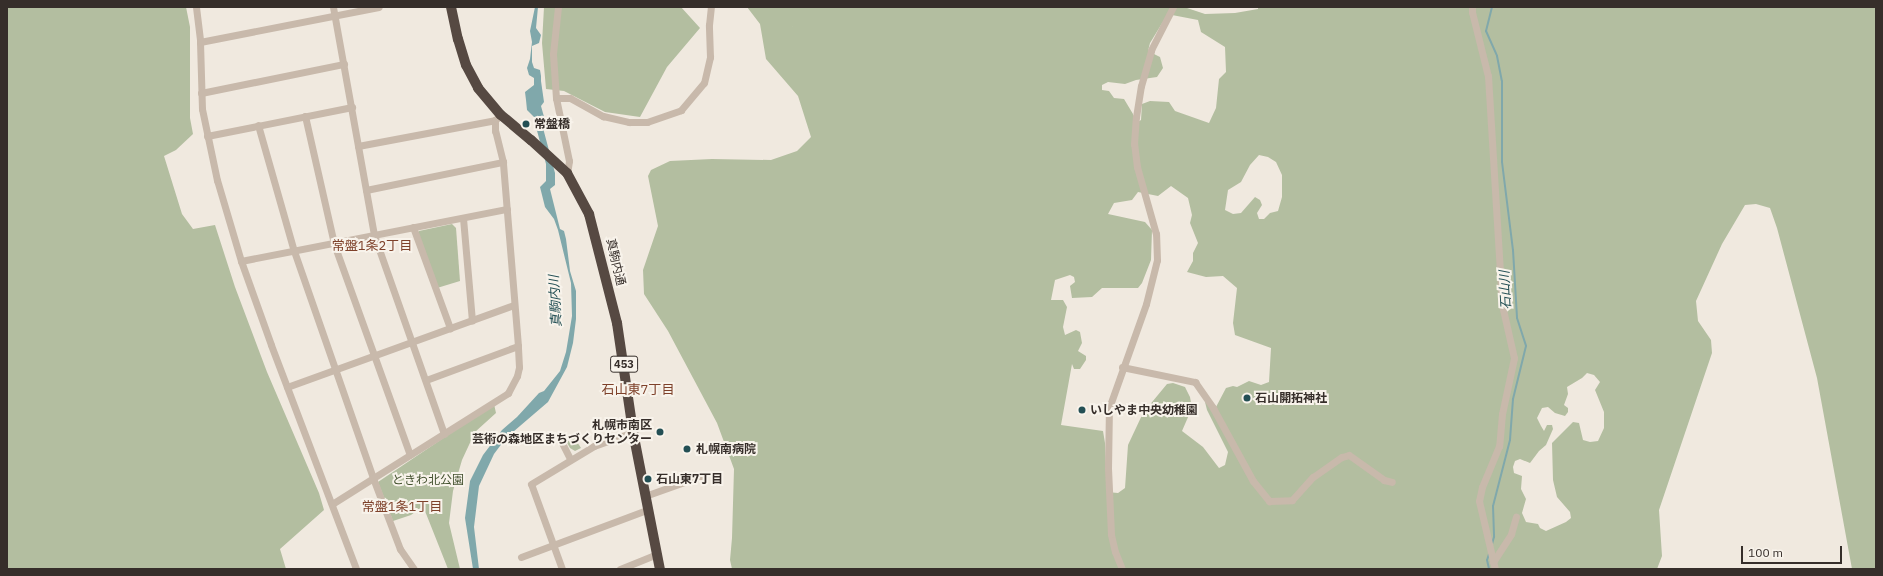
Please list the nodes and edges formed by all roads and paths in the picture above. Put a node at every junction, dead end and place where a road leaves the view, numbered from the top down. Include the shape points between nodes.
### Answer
1 (196, 7) edge
2 (334, 7) edge
3 (379, 7) edge
4 (451, 7) edge
5 (558, 7) edge
6 (711, 7) edge
7 (1173, 7) edge
8 (1472, 7) edge
9 (335, 16) junction
10 (200, 42) junction
11 (344, 64) junction
12 (201, 93) junction
13 (556, 98) junction
14 (352, 107) junction
15 (305, 116) junction
16 (498, 118) junction
17 (258, 125) junction
18 (207, 136) junction
19 (358, 146) junction
20 (503, 162) junction
21 (565, 170) junction
22 (366, 190) junction
23 (507, 209) junction
24 (463, 218) junction
25 (413, 227) junction
26 (374, 235) junction
27 (334, 244) junction
28 (294, 252) junction
29 (241, 261) junction
30 (514, 305) junction
31 (472, 321) junction
32 (450, 328) junction
33 (412, 342) junction
34 (518, 346) junction
35 (374, 355) junction
36 (1122, 367) junction
37 (336, 369) junction
38 (426, 380) junction
39 (287, 387) junction
40 (634, 432) junction
41 (444, 434) junction
42 (560, 439) dead end
43 (410, 455) junction
44 (570, 459) junction
45 (701, 476) dead end
46 (373, 478) junction
47 (1392, 482) dead end
48 (645, 496) junction
49 (332, 504) junction
50 (648, 510) junction
51 (1516, 517) dead end
52 (553, 545) junction
53 (657, 554) junction
54 (521, 557) dead end
55 (1493, 562) edge
56 (356, 569) edge
57 (414, 569) edge
58 (562, 569) edge
59 (620, 569) edge
60 (660, 569) edge
61 (1122, 569) edge

1 - 10 street
2 - 9 street
3 - 9 street
4 - 16 highway, 真駒内通 / 453 via 466,65
5 - 13 street via 553,54
6 - 13 street via 710,57 704,83 681,110 647,122 629,122 603,116 570,98
7 - 36 street via 1151,50 1136,117 1134,144 1137,167 1156,234 1157,260 1146,304
8 - 55 street via 1488,76 1502,305 1514,358 1502,414 1499,446 1479,501
9 - 10 street
9 - 11 street
10 - 12 street
11 - 12 street
11 - 14 street
12 - 18 street
13 - 21 street via 568,156
14 - 15 street
14 - 19 street
15 - 17 street
15 - 27 street
16 - 19 street
16 - 20 street via 495,131
16 - 21 highway, 真駒内通 / 453 via 531,140
17 - 18 street
17 - 28 street
18 - 29 street
19 - 22 street
20 - 22 street
20 - 23 street
21 - 40 highway, 真駒内通 / 453 via 583,200 596,235 621,347
22 - 26 street
23 - 24 street
23 - 30 street
24 - 25 street
24 - 31 street
25 - 26 street
25 - 32 street
26 - 27 street
26 - 33 street
27 - 28 street
27 - 35 street
28 - 29 street
28 - 37 street
29 - 39 street
30 - 31 street
30 - 34 street
31 - 32 street
32 - 33 street
33 - 35 street
33 - 38 street
34 - 38 street
34 - 41 street via 518,371 508,392
35 - 37 street
35 - 43 street
36 - 47 street via 1195,382 1213,408 1253,481 1269,501 1292,500 1313,477 1349,455 1384,480
36 - 61 street via 1109,408 1108,469 1111,534
37 - 39 street
37 - 46 street
38 - 41 street
39 - 49 street
40 - 44 street via 594,446
40 - 48 highway, 真駒内通 / 453
41 - 43 street
42 - 44 street
43 - 46 street
44 - 52 street via 531,484
45 - 48 street
46 - 49 street
46 - 57 street via 400,550
48 - 50 highway, 真駒内通 / 453
49 - 56 street
50 - 52 street
50 - 53 highway, 真駒内通 / 453
51 - 55 street via 1511,534
52 - 54 street
52 - 58 street
53 - 59 street
53 - 60 highway, 真駒内通 / 453

